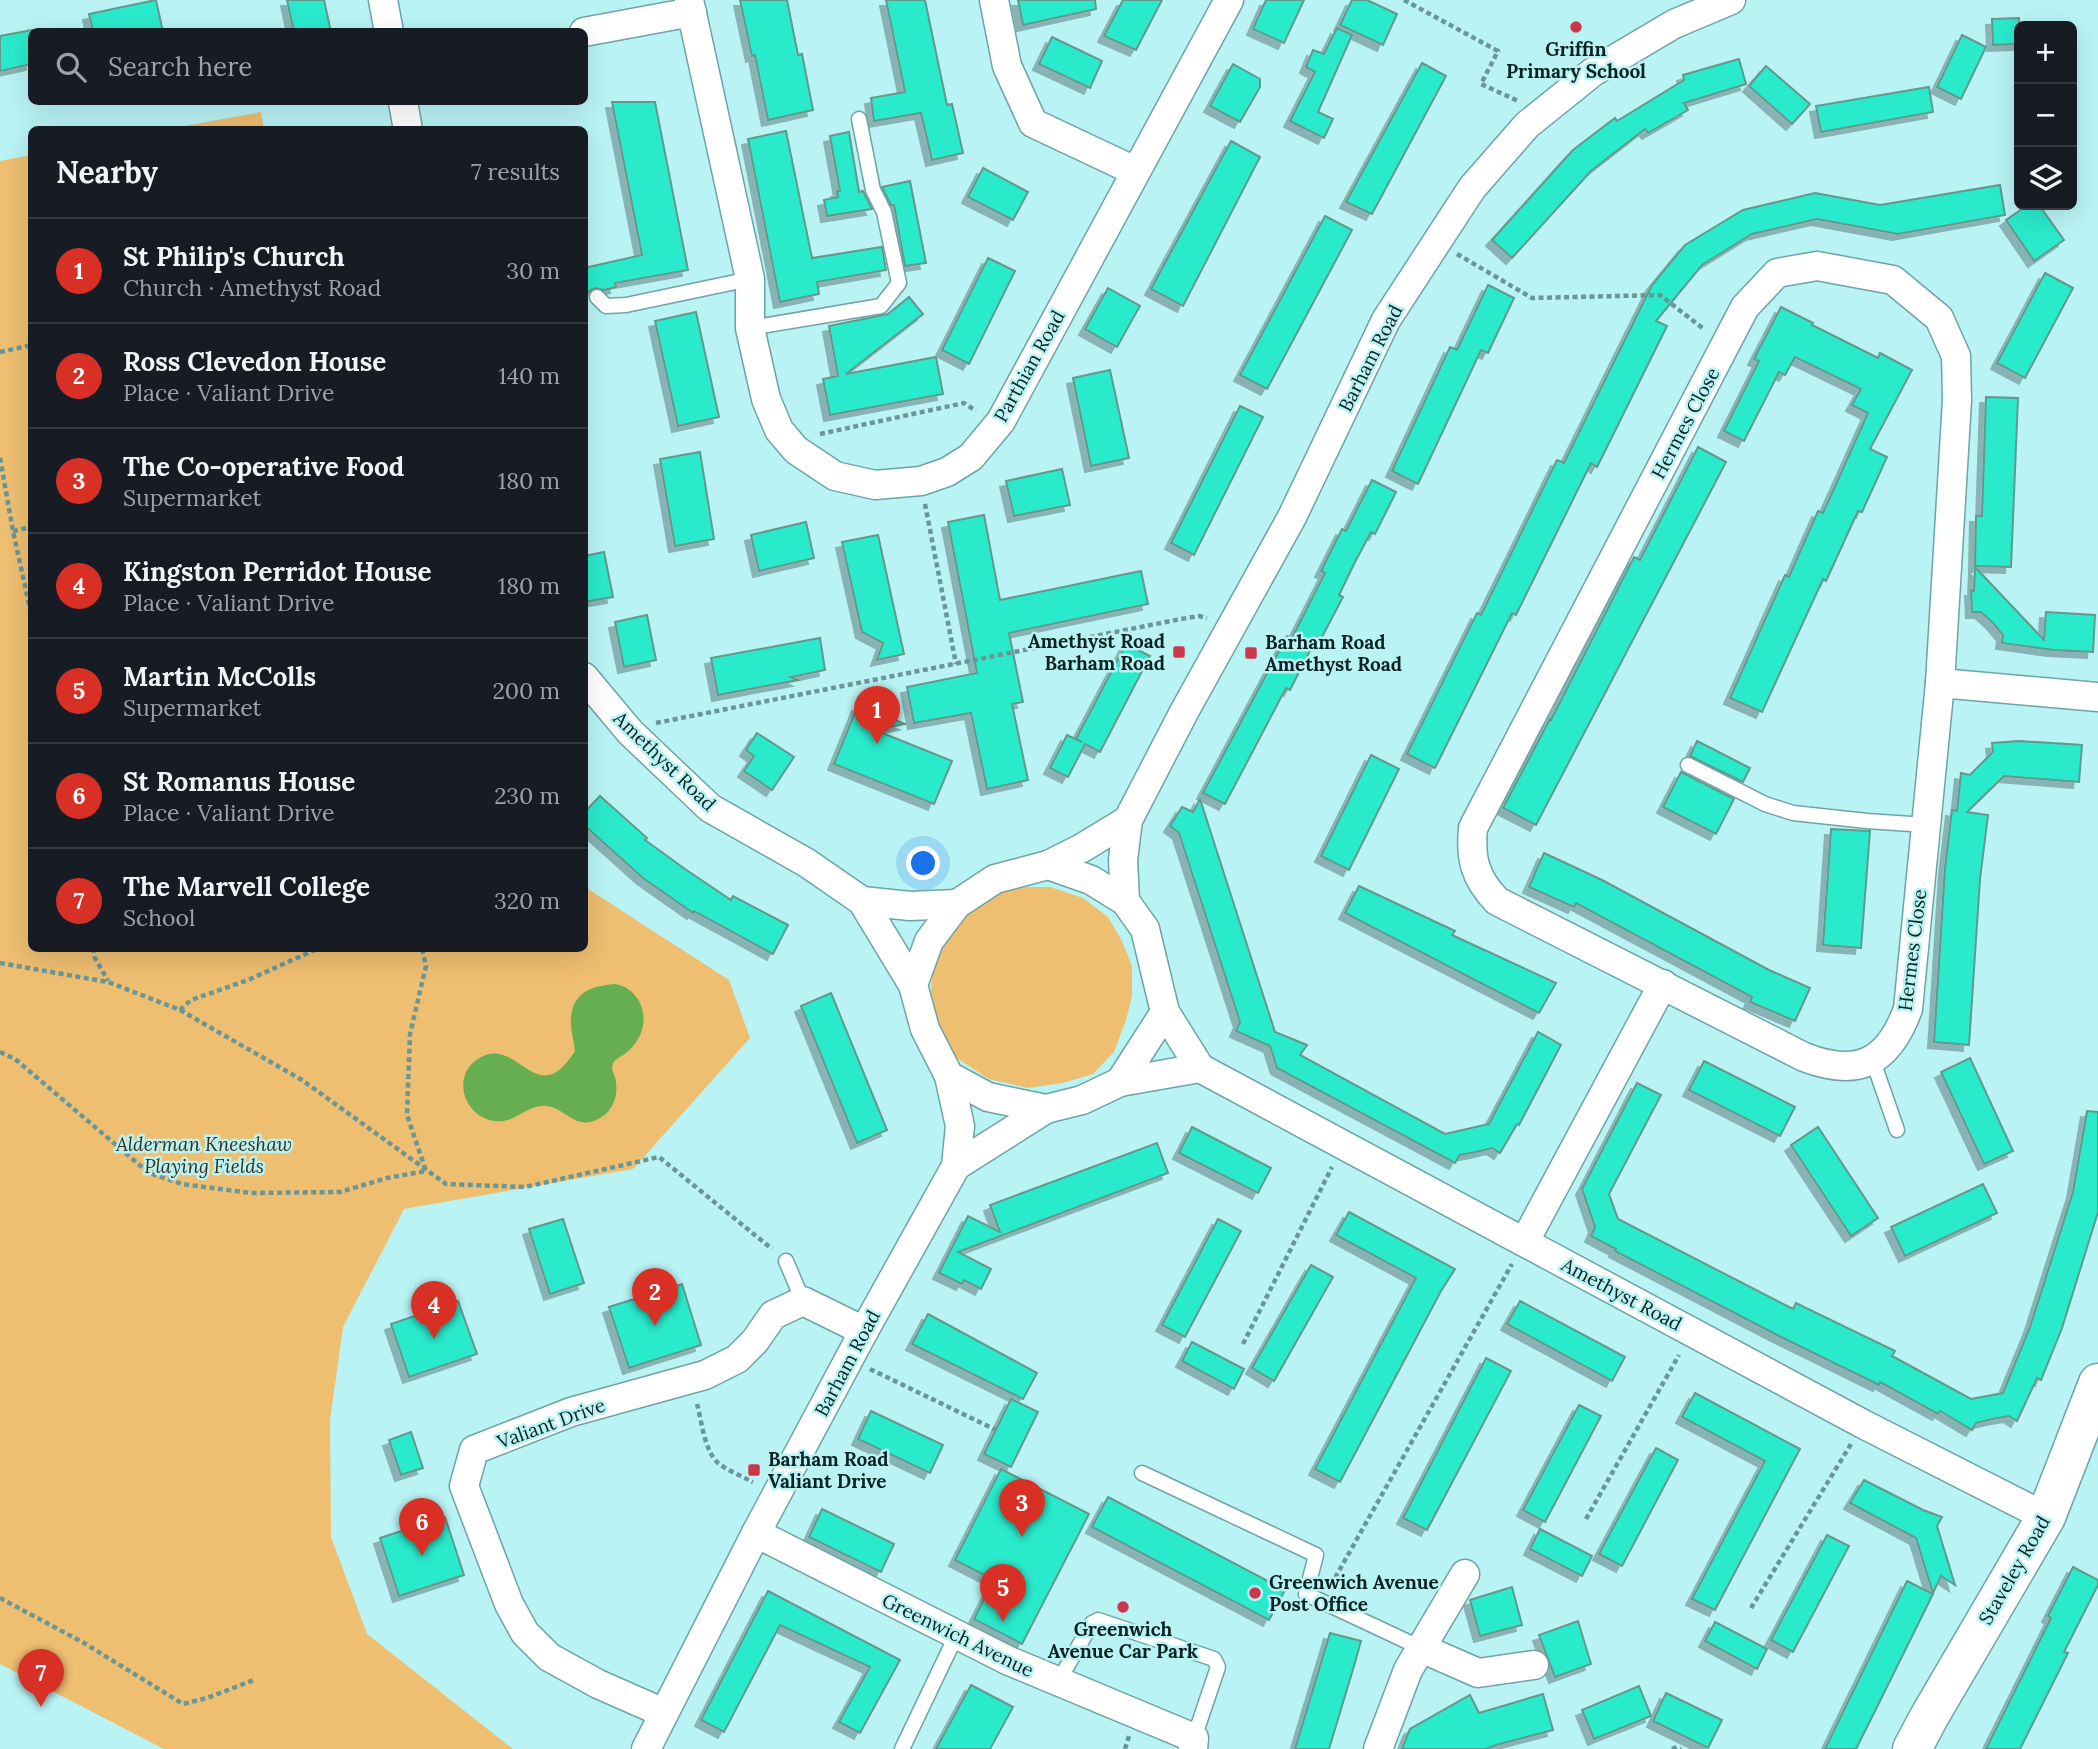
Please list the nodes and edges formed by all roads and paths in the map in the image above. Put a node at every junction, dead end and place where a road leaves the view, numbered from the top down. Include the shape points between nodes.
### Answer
1 (383, 0) edge
2 (994, 0) edge
3 (1229, 0) edge
4 (1404, 0) edge
5 (1731, 0) edge
6 (691, 6) edge
7 (388, 28) edge
8 (588, 31) edge
9 (404, 105) edge
10 (1538, 116) junction
11 (859, 119) dead end
12 (407, 126) edge
13 (1135, 171) junction
14 (1438, 241) junction
15 (750, 279) junction
16 (597, 297) dead end
17 (750, 328) junction
18 (1726, 345) junction
19 (28, 346) edge
20 (0, 352) edge
21 (998, 425) junction
22 (805, 457) junction
23 (0, 458) edge
24 (921, 481) junction
25 (28, 528) edge
26 (13, 531) junction
27 (28, 600) edge
28 (1232, 625) junction
29 (956, 664) junction
30 (588, 682) edge
31 (1940, 683) junction
32 (2098, 697) edge
33 (636, 738) junction
34 (1688, 765) dead end
35 (1128, 820) junction
36 (1926, 825) junction
37 (1048, 865) junction
38 (862, 901) junction
39 (1125, 901) junction
40 (957, 904) junction
41 (94, 952) edge
42 (310, 952) edge
43 (423, 952) edge
44 (0, 963) edge
45 (108, 982) junction
46 (1663, 984) junction
47 (913, 985) junction
48 (180, 1010) junction
49 (1165, 1012) junction
50 (0, 1052) edge
51 (1873, 1061) junction
52 (1200, 1068) junction
53 (949, 1076) junction
54 (1120, 1082) junction
55 (1046, 1109) junction
56 (1897, 1130) dead end
57 (1343, 1144) junction
58 (956, 1167) junction
59 (426, 1171) junction
60 (1525, 1241) junction
61 (786, 1261) joint
62 (803, 1301) junction
63 (864, 1331) junction
64 (1692, 1332) junction
65 (1243, 1344) dead end
66 (849, 1359) junction
67 (690, 1380) junction
68 (2098, 1383) edge
69 (1863, 1424) junction
70 (996, 1430) dead end
71 (1142, 1473) dead end
72 (777, 1494) junction
73 (2046, 1517) junction
74 (1586, 1519) dead end
75 (756, 1534) junction
76 (1465, 1574) dead end
77 (0, 1598) edge
78 (1322, 1601) junction
79 (1751, 1608) dead end
80 (956, 1636) junction
81 (1421, 1648) junction
82 (1534, 1665) dead end
83 (254, 1680) dead end
84 (1058, 1682) junction
85 (664, 1713) junction
86 (1194, 1744) edge
87 (646, 1749) edge
88 (902, 1749) edge
89 (1378, 1749) edge
90 (1672, 1749) edge
91 (1681, 1749) edge
92 (1912, 1749) edge

1 - 7 street
2 - 13 street via 1007,66 1033,123
3 - 13 street, Parthian Road
4 - 10 path via 1498,51 1481,84
5 - 10 street, Barham Road via 1674,24 1593,72
6 - 8 street, Parthian Road
6 - 15 street, Parthian Road
9 - 12 street
10 - 14 street, Barham Road via 1472,188
11 - 17 lane via 899,283 881,306
13 - 21 street, Parthian Road
14 - 18 path via 1532,298 1660,296
14 - 28 street, Barham Road via 1386,320 1292,517
15 - 16 lane via 626,305 606,306
15 - 17 street, Parthian Road
17 - 22 street, Parthian Road via 766,399 779,430
18 - 31 street, Hermes Close via 1745,307 1777,273 1817,266 1893,281 1938,318 1956,356 1957,400
18 - 46 street, Hermes Close via 1473,828 1471,850 1476,870 1497,901
19 - 20 path
21 - 22 path via 964,403 821,432
21 - 24 street, Parthian Road via 971,457
22 - 24 street, Parthian Road via 835,476 875,485
23 - 26 path
24 - 29 path
25 - 26 path
26 - 27 path
28 - 29 path via 1199,616
28 - 35 street, Barham Road
29 - 33 path via 650,724
30 - 33 street, Amethyst Road
31 - 32 street
31 - 36 street, Hermes Close
33 - 38 street, Amethyst Road via 710,808 807,863
34 - 36 lane via 1793,813
35 - 37 street
35 - 39 street, Barham Road via 1123,860
36 - 51 street, Hermes Close via 1908,1009 1891,1045
37 - 39 street via 1091,880
37 - 40 street via 995,880
38 - 40 street, Amethyst Road
38 - 47 street, Amethyst Road
39 - 49 street via 1145,929
40 - 47 street via 929,941
41 - 45 path
42 - 48 path via 191,1000
43 - 59 path via 426,966 410,1034 407,1115
44 - 45 path
45 - 48 path
46 - 51 street, Hermes Close via 1825,1065
46 - 60 street
47 - 53 street via 925,1029
48 - 59 path via 302,1080
49 - 52 street
49 - 54 street
50 - 59 path via 15,1059 149,1173 182,1184 251,1193 340,1192
51 - 56 lane
52 - 54 street
52 - 57 street, Amethyst Road
53 - 55 street via 988,1097
53 - 58 street, Barham Road via 960,1126
54 - 55 street via 1082,1100
55 - 58 street, Barham Road
57 - 60 street, Amethyst Road
57 - 65 path
58 - 63 street, Barham Road
59 - 61 path via 446,1184 525,1187 659,1157
60 - 64 street, Amethyst Road
60 - 78 path
61 - 62 lane
62 - 63 street
62 - 67 street, Valiant Drive via 773,1315 737,1359
63 - 66 street, Barham Road
64 - 69 street, Amethyst Road
64 - 74 path
66 - 70 path
66 - 72 street, Barham Road
67 - 72 path via 717,1462
67 - 85 street, Valiant Drive via 571,1412 474,1450 464,1486 509,1604 525,1633 549,1657
68 - 73 street, Staveley Road
69 - 73 street, Amethyst Road
69 - 79 path
71 - 78 lane via 1316,1555 1306,1594
72 - 75 street, Barham Road
73 - 92 street, Staveley Road
75 - 80 street, Greenwich Avenue
75 - 85 street, Barham Road
76 - 81 street
77 - 83 path via 183,1704
78 - 81 lane
80 - 84 street, Greenwich Avenue
80 - 88 lane
81 - 82 street via 1478,1673
81 - 89 street
84 - 86 street, Greenwich Avenue
84 - 86 lane via 1098,1620 1214,1659 1218,1667
85 - 87 street, Barham Road
90 - 91 path

